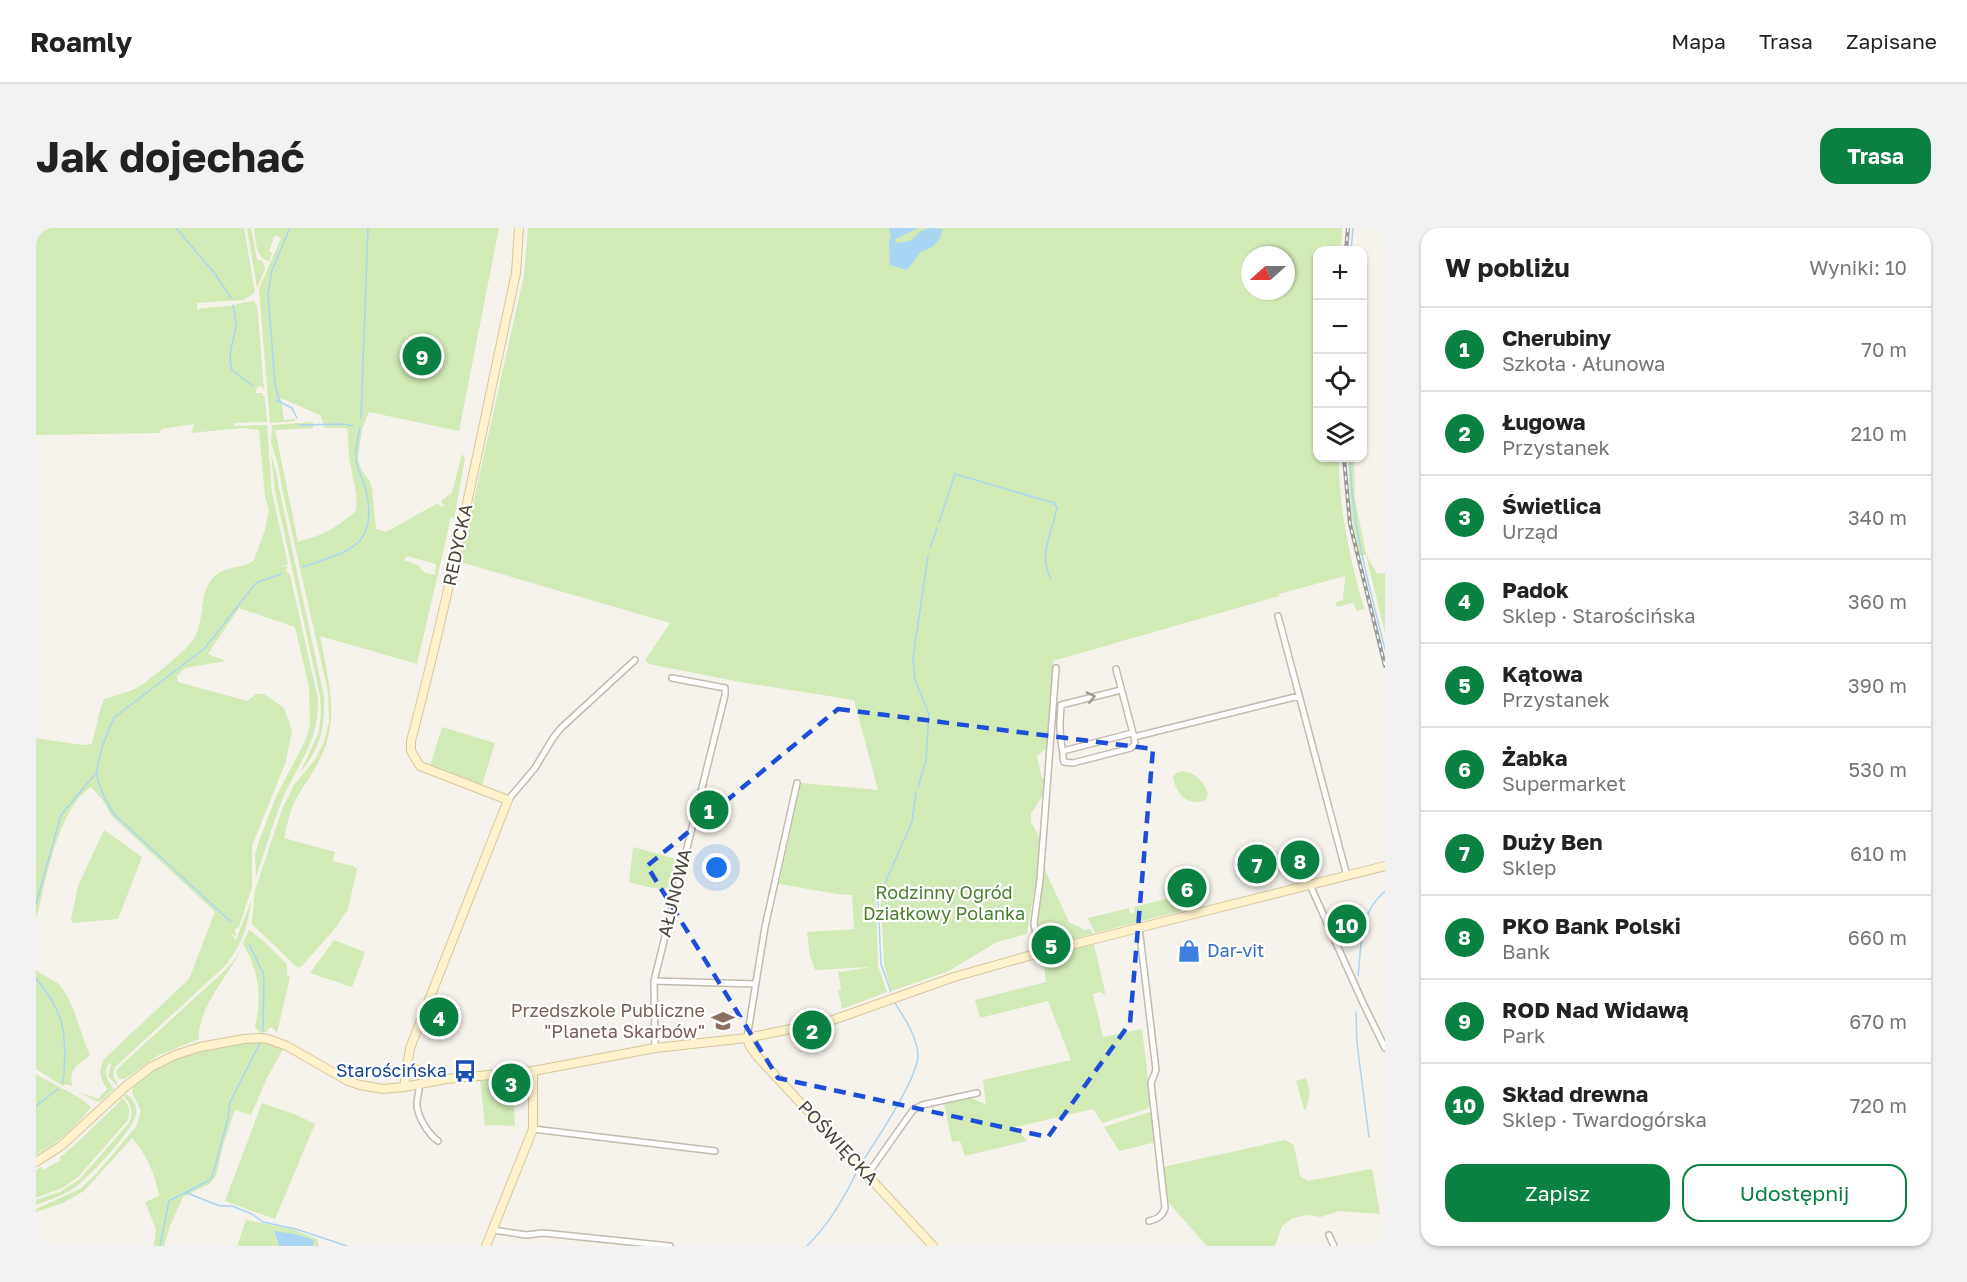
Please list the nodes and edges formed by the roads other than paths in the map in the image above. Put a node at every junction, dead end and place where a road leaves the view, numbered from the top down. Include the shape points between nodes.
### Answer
1 (519, 228) edge
2 (1278, 616) dead end
3 (635, 660) dead end
4 (1056, 668) dead end
5 (1116, 669) dead end
6 (672, 678) dead end
7 (1121, 690) junction
8 (1299, 696) junction
9 (1133, 735) junction
10 (1063, 751) junction
11 (797, 783) dead end
12 (507, 800) junction
13 (1385, 866) edge
14 (1347, 876) junction
15 (1310, 885) junction
16 (1139, 927) junction
17 (1039, 953) junction
18 (654, 981) junction
19 (755, 984) junction
20 (747, 1038) junction
21 (655, 1048) junction
22 (1385, 1048) edge
23 (406, 1066) junction
24 (533, 1071) junction
25 (446, 1079) junction
26 (419, 1084) junction
27 (404, 1087) junction
28 (977, 1093) dead end
29 (533, 1129) junction
30 (438, 1141) dead end
31 (715, 1151) dead end
32 (36, 1161) edge
33 (867, 1175) junction
34 (1149, 1221) dead end
35 (493, 1230) junction
36 (1329, 1235) dead end
37 (486, 1246) edge
38 (670, 1246) edge
39 (933, 1246) edge
40 (1334, 1246) edge

1 - 12 street, REDYCKA via 516,273 436,644 411,741 411,751 420,766
2 - 8 street
3 - 12 street via 561,728 535,768
4 - 17 street via 1034,923
5 - 7 street
6 - 18 street, AŁUNOWA via 725,688 725,695
7 - 9 street
10 -> 7 street via 1059,736 1061,705
8 - 9 street
8 - 14 street
9 - 10 street
9 - 10 street via 1135,744 1131,748 1073,763 1064,762
11 - 19 street
12 - 23 street
13 - 14 street
14 - 15 street
15 - 16 street
15 - 22 street
16 - 17 street
16 - 34 street via 1156,1070 1151,1083 1165,1208 1157,1219
17 - 20 street via 954,977 830,1021
18 - 19 street
18 - 21 street, AŁUNOWA
19 - 20 street
20 - 21 street
20 - 33 street, POŚWIĘCKA via 753,1051
21 - 24 street
23 - 25 street
23 - 27 street
24 - 25 street
24 - 29 street
25 - 26 street
26 - 27 street
26 - 30 street via 418,1112
27 - 32 street via 360,1085 268,1039 211,1045 182,1052 151,1067 61,1146
28 - 33 street via 917,1107
29 - 31 street
29 - 35 street
33 - 39 street, POŚWIĘCKA
35 - 37 street
35 - 38 street
36 - 40 street

